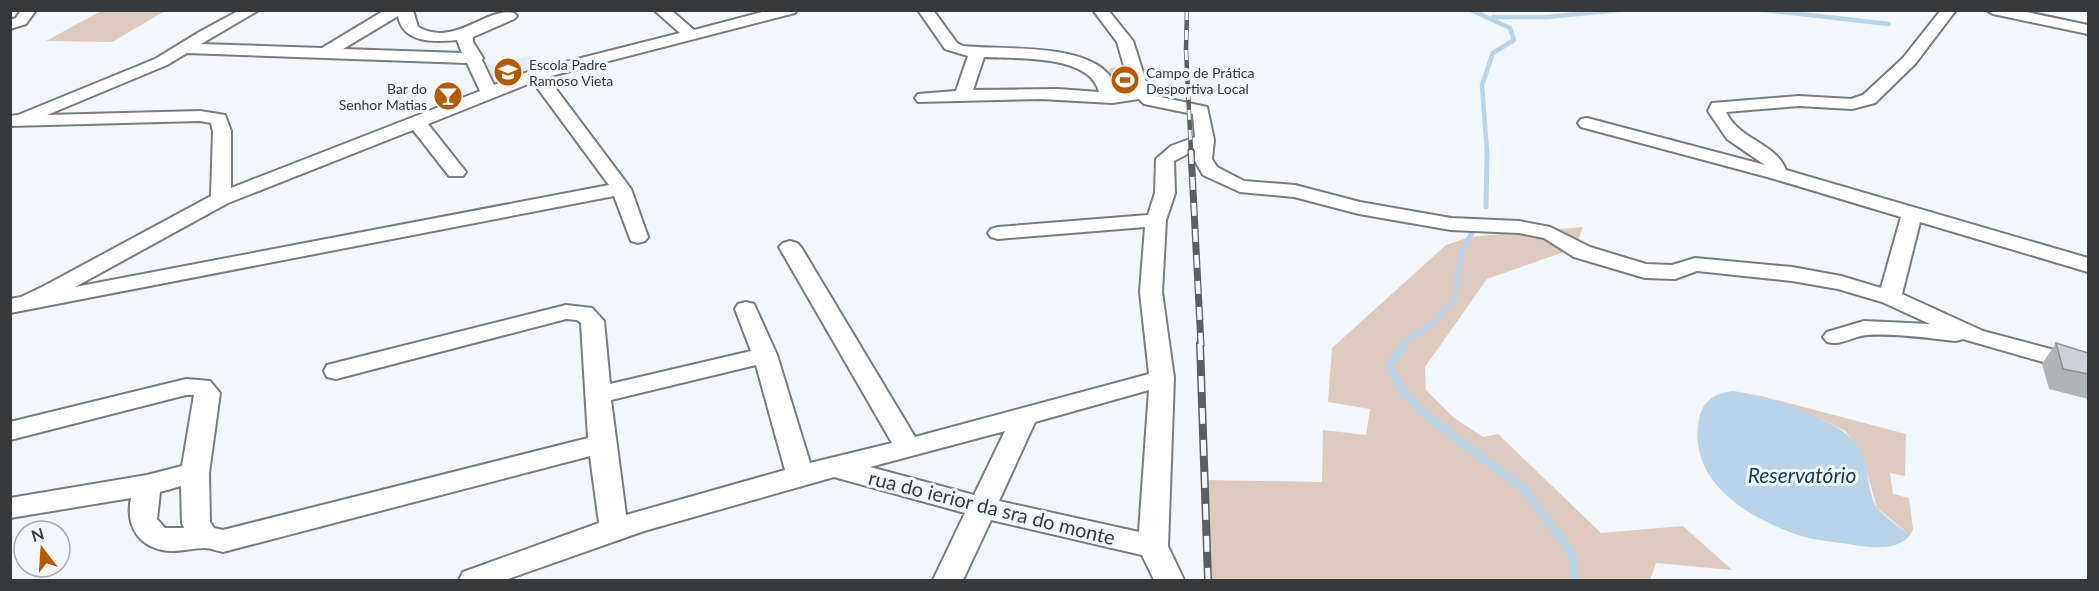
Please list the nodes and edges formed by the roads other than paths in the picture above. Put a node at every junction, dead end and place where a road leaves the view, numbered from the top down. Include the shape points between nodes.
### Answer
1 (29, 10) edge
2 (252, 10) edge
3 (397, 10) edge
4 (405, 10) edge
5 (662, 10) edge
6 (790, 10) edge
7 (926, 10) edge
8 (1100, 10) edge
9 (1949, 10) edge
10 (1994, 10) edge
11 (509, 16) dead end
12 (10, 25) edge
13 (2088, 30) edge
14 (465, 35) junction
15 (691, 35) junction
16 (186, 48) junction
17 (326, 52) junction
18 (977, 54) junction
19 (475, 58) junction
20 (536, 75) junction
21 (1140, 90) junction
22 (489, 92) junction
23 (963, 94) junction
24 (1109, 96) junction
25 (924, 98) dead end
26 (416, 121) junction
27 (12, 122) edge
28 (1587, 123) dead end
29 (1205, 140) junction
30 (456, 172) dead end
31 (1778, 174) junction
32 (621, 189) junction
33 (221, 199) junction
34 (1912, 214) junction
35 (1156, 220) junction
36 (998, 233) dead end
37 (638, 237) dead end
38 (790, 247) dead end
39 (2088, 265) edge
40 (1890, 297) junction
41 (19, 304) edge
42 (746, 309) dead end
43 (1975, 336) junction
44 (1835, 337) dead end
45 (765, 355) junction
46 (2088, 367) edge
47 (336, 371) dead end
48 (1162, 378) junction
49 (599, 395) junction
50 (1025, 417) junction
51 (10, 431) edge
52 (602, 444) junction
53 (908, 448) junction
54 (832, 466) junction
55 (195, 473) junction
56 (800, 475) junction
57 (147, 485) junction
58 (983, 507) junction
59 (10, 508) edge
60 (614, 528) junction
61 (205, 537) junction
62 (1153, 546) junction
63 (474, 580) edge
64 (948, 580) edge
65 (1169, 580) edge

1 - 12 street via 21,21
2 - 16 street
3 - 17 street
4 - 14 street via 408,26 416,32 429,36
5 - 15 street
6 - 15 street
7 - 18 street via 951,46
8 - 21 street via 1125,41
9 - 31 street via 1909,61 1869,99 1852,104 1799,101 1718,107 1727,129 1769,157
10 - 13 street
11 - 14 street
14 - 19 street
15 - 20 street
16 - 17 street
16 - 27 street via 161,62
17 - 19 street
18 - 23 street
18 - 24 street via 1068,59 1090,67 1104,79
19 - 22 street
20 - 22 street
20 - 32 street
21 - 24 street via 1128,97
21 - 29 street via 1150,100 1201,111
22 - 26 street
23 - 24 street
23 - 25 street
26 - 30 street
26 - 33 street
27 - 33 street via 200,116 219,120
28 - 31 street
29 - 35 street via 1165,159 1166,193
29 - 40 street via 1203,159 1210,171 1240,186 1295,191 1359,208 1451,224 1519,227 1550,233 1582,252 1645,271 1675,272 1695,264 1725,266 1815,278
31 - 34 street
32 - 37 street
32 - 41 street
33 - 41 street via 71,281
34 - 39 street
34 - 40 street
35 - 36 street
35 - 48 street via 1151,292
38 - 53 street
40 - 43 street
42 - 45 street
43 - 44 street via 1864,328
43 - 46 street
45 - 49 street
45 - 56 street
47 - 49 street via 566,312 584,313 592,321
48 - 50 street
48 - 62 street
49 - 52 street
50 - 53 street
50 - 58 street
51 - 55 street via 186,387 201,387 207,393
52 - 60 street
52 - 61 street via 255,535 223,541
53 - 54 street
54 - 56 street
54 - 58 street, rua do ierior da sra do monte
55 - 57 street
55 - 61 street via 196,523
56 - 60 street
57 - 59 street
57 - 61 street via 143,518 149,532 179,542
58 - 62 street, rua do ierior da sra do monte
58 - 64 street
60 - 63 street
62 - 65 street

